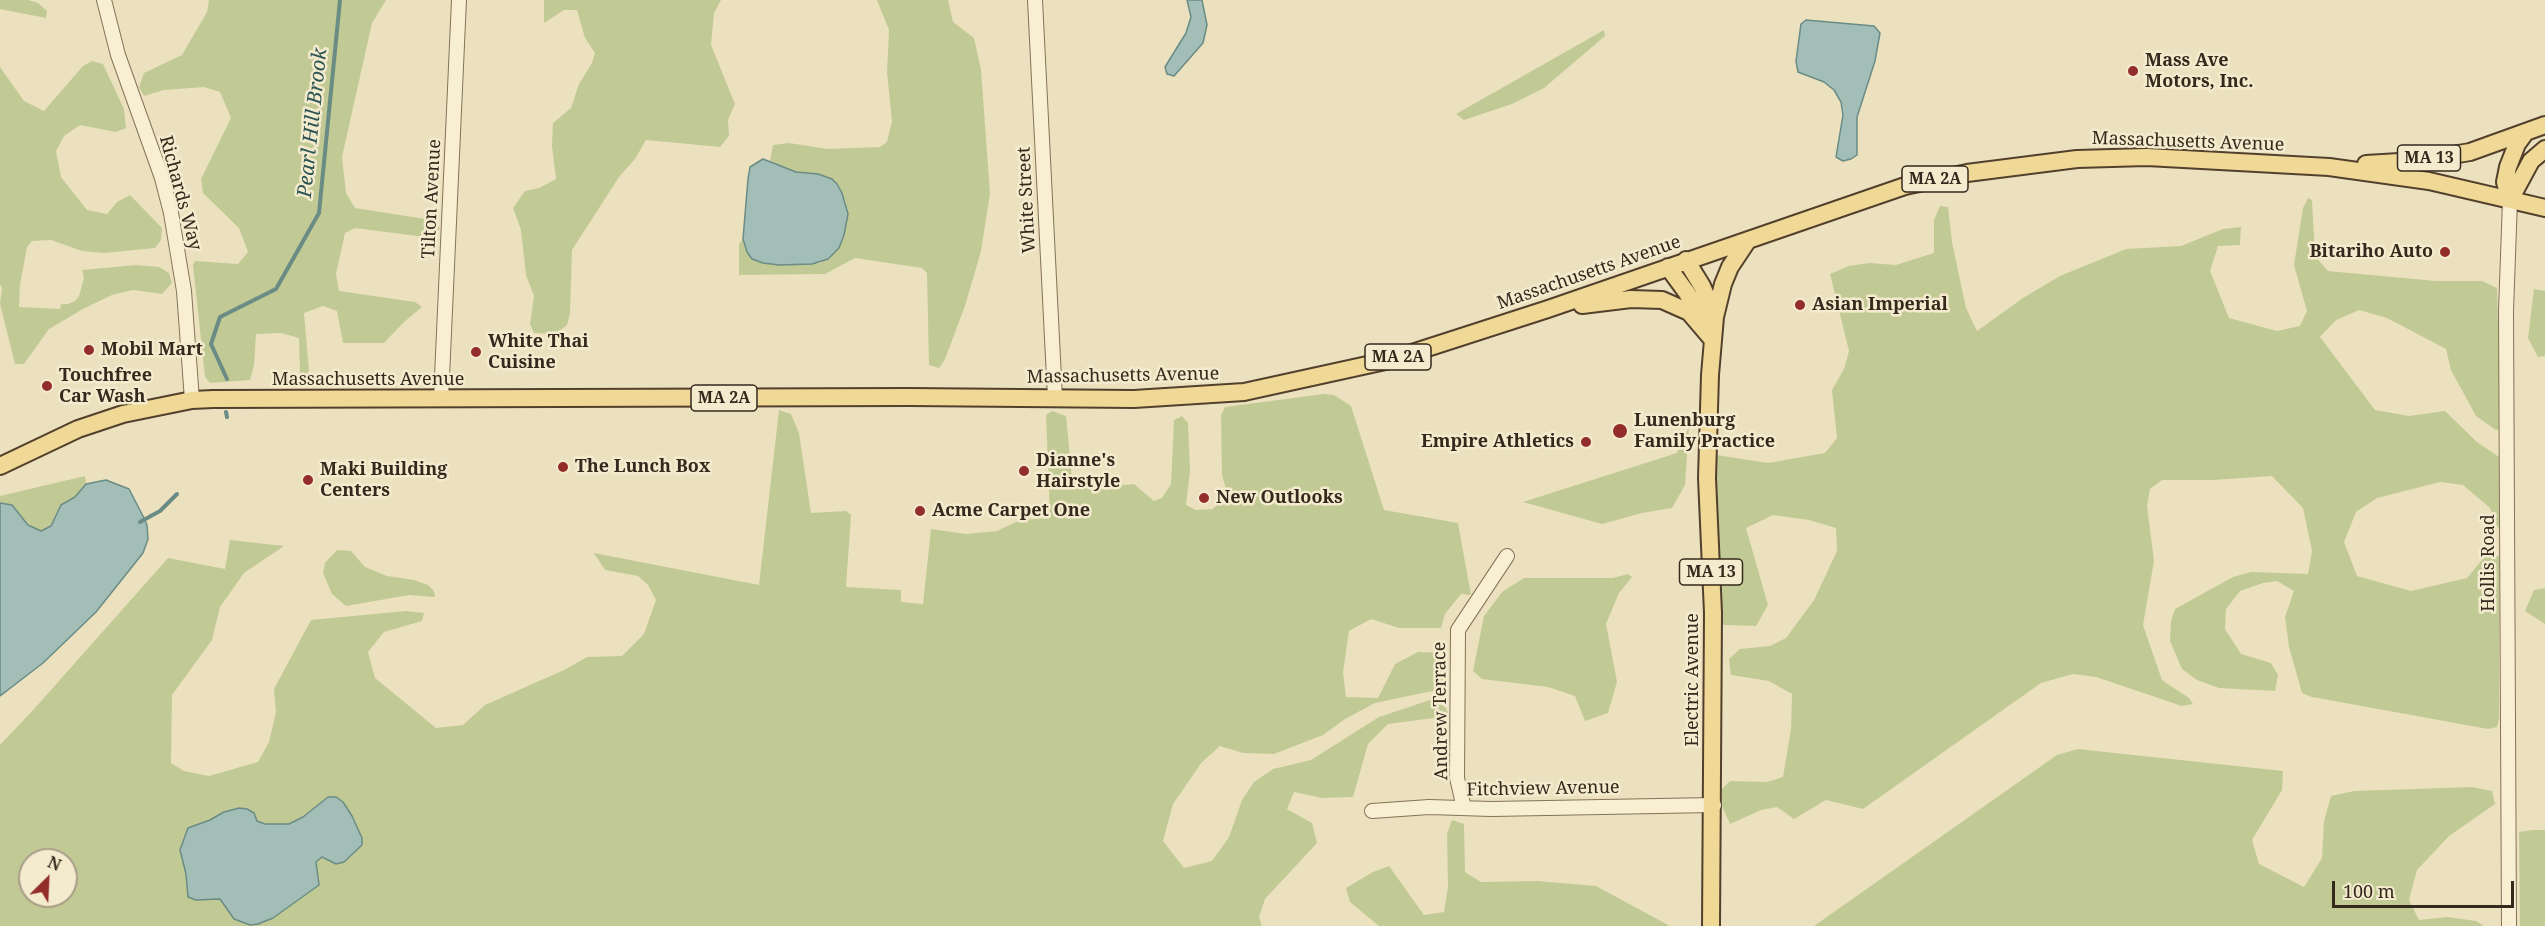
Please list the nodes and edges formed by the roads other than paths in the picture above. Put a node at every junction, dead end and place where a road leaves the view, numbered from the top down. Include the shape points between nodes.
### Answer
1 (104, 0) edge
2 (459, 0) edge
3 (1035, 0) edge
4 (2545, 125) edge
5 (2525, 133) junction
6 (2545, 149) edge
7 (2330, 167) junction
8 (2510, 200) junction
9 (2545, 208) edge
10 (1748, 240) junction
11 (1686, 260) junction
12 (1668, 267) junction
13 (1548, 309) junction
14 (1715, 317) junction
15 (1712, 339) junction
16 (1055, 398) junction
17 (441, 399) junction
18 (192, 400) junction
19 (0, 466) edge
20 (1508, 556) dead end
21 (1714, 805) junction
22 (1464, 808) junction
23 (1372, 811) dead end
24 (1711, 926) edge
25 (2509, 926) edge

1 - 18 street, Richards Way via 118,55 162,178 173,224 184,291
2 - 17 street, Tilton Avenue
3 - 16 street, White Street
4 - 5 main road, MA 13
5 - 7 main road, MA 13 via 2416,161
5 - 8 main road via 2508,167 2505,182
6 - 8 main road via 2531,161
7 - 8 main road, Massachusetts Avenue / MA 2A via 2429,181
7 - 10 main road, Massachusetts Avenue / MA 2A via 2147,157 2028,164 1905,186
8 - 9 main road, Massachusetts Avenue / MA 2A
8 - 25 street, Hollis Road via 2506,312
10 - 11 main road, Massachusetts Avenue / MA 2A
10 - 14 main road, MA 13 via 1730,267
11 - 12 main road, Massachusetts Avenue / MA 2A
11 - 14 main road
12 - 13 main road, Massachusetts Avenue / MA 2A
12 - 15 main road
13 - 15 main road via 1631,299 1662,300 1689,312
13 - 16 main road, Massachusetts Avenue / MA 2A via 1370,366 1244,392 1134,399
14 - 15 main road, MA 13
15 - 21 main road, Electric Avenue / MA 13 via 1707,478 1713,613
16 - 17 main road, Massachusetts Avenue / MA 2A
17 - 18 main road, Massachusetts Avenue / MA 2A
18 - 19 main road, Massachusetts Avenue / MA 2A via 93,424
20 - 22 street, Andrew Terrace via 1458,630 1457,778
21 - 22 street, Fitchview Avenue
21 - 24 main road, Electric Avenue / MA 13
22 - 23 street, Fitchview Avenue

